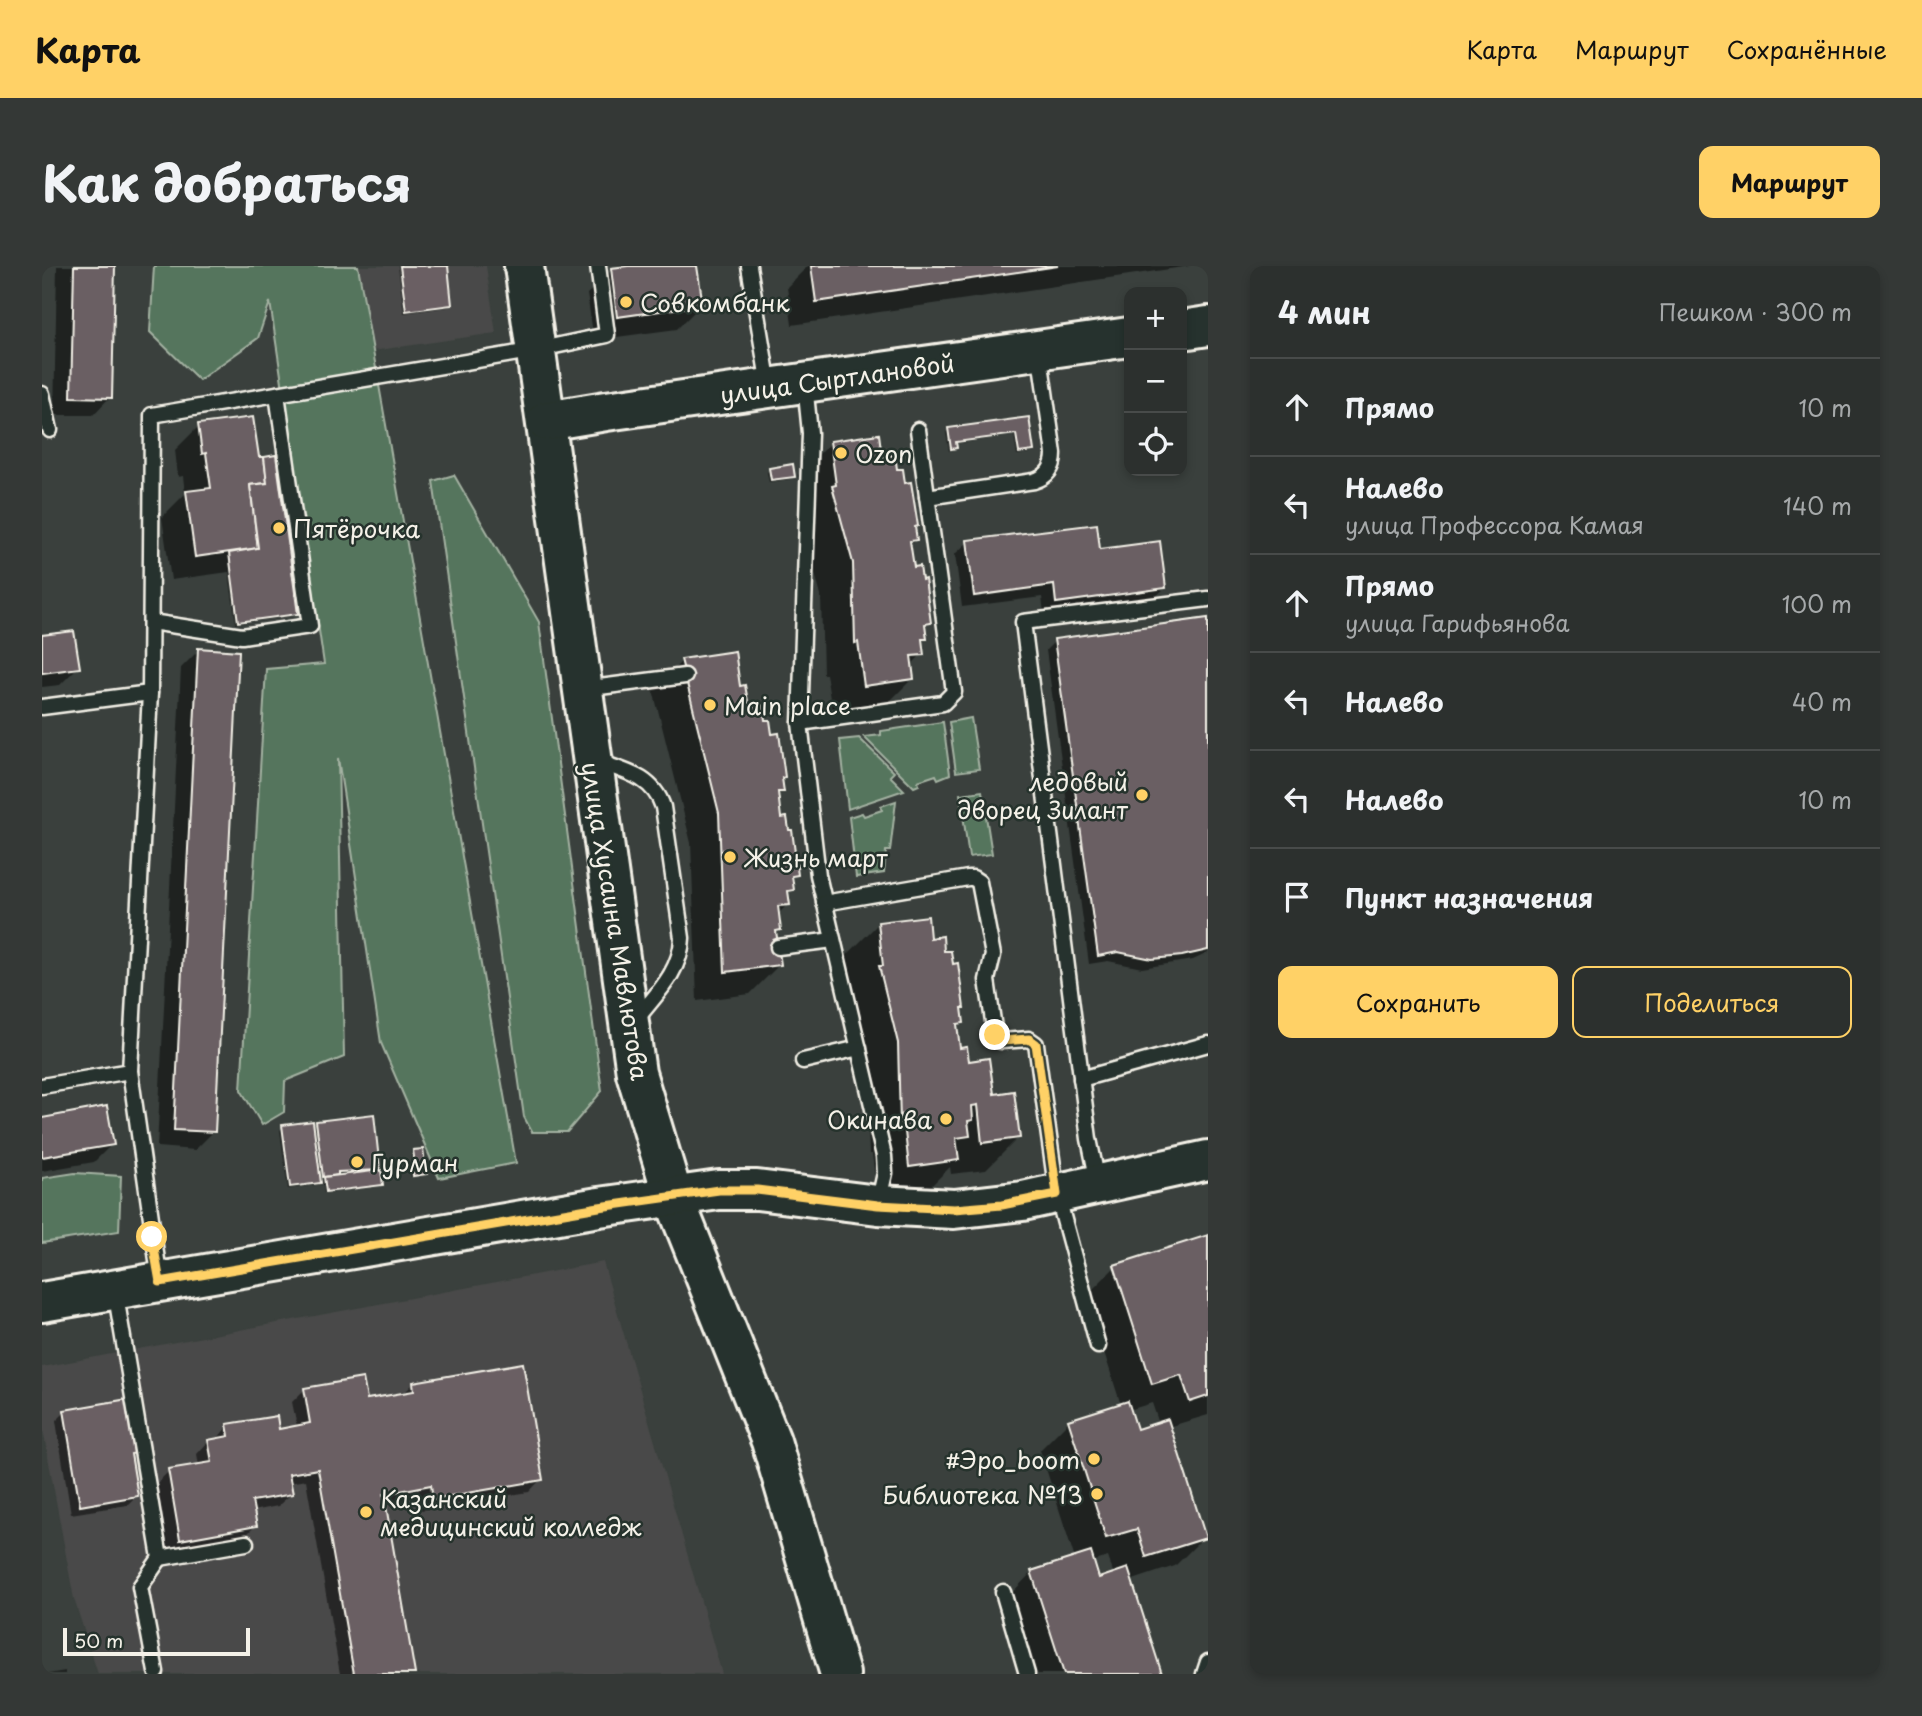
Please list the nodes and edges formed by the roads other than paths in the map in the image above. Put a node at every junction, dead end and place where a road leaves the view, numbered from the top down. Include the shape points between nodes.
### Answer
1 (524, 266) edge
2 (598, 266) edge
3 (750, 266) edge
4 (1208, 326) edge
5 (1187, 329) edge
6 (1124, 338) edge
7 (1039, 349) junction
8 (536, 350) junction
9 (787, 385) junction
10 (42, 394) edge
11 (277, 394) junction
12 (546, 421) junction
13 (50, 430) dead end
14 (918, 430) dead end
15 (927, 497) junction
16 (1208, 599) edge
17 (151, 622) junction
18 (685, 676) dead end
19 (582, 690) junction
20 (150, 693) junction
21 (42, 707) edge
22 (800, 723) junction
23 (592, 759) junction
24 (824, 903) junction
25 (833, 940) junction
26 (778, 947) dead end
27 (630, 1028) junction
28 (1208, 1044) edge
29 (859, 1048) junction
30 (803, 1061) dead end
31 (130, 1071) junction
32 (1082, 1079) junction
33 (42, 1086) edge
34 (1208, 1160) edge
35 (1099, 1185) junction
36 (1057, 1194) junction
37 (673, 1196) junction
38 (878, 1205) junction
39 (160, 1282) junction
40 (115, 1289) junction
41 (42, 1302) edge
42 (1098, 1346) dead end
43 (246, 1543) dead end
44 (160, 1558) junction
45 (1003, 1592) dead end
46 (1208, 1662) edge
47 (156, 1672) dead end
48 (840, 1674) edge
49 (1027, 1674) edge
50 (1204, 1674) edge

1 - 8 street, улица Хусаина Мавлютова
2 - 8 lane via 607,335
3 - 9 lane
4 - 5 street
6 - 7 street, улица Сыртлановой
7 - 9 street, улица Сыртлановой
7 - 15 lane via 1054,454 1050,471 1034,481
8 - 11 lane
8 - 12 street, улица Хусаина Мавлютова
9 - 12 street, улица Сыртлановой
9 - 22 lane via 810,433
10 - 13 lane
11 - 17 lane via 152,415
11 - 17 lane via 310,626 242,636
12 - 19 street, улица Хусаина Мавлютова
14 - 15 lane
15 - 22 lane via 954,692 943,703
16 - 32 lane via 1023,622
17 - 20 lane
18 - 19 lane
19 - 23 street, улица Хусаина Мавлютова
20 - 21 lane
20 - 31 lane
22 - 24 lane
23 - 27 street, улица Хусаина Мавлютова
23 - 27 lane via 644,780 659,796 682,938 674,971
24 - 25 lane
24 - 36 lane via 968,878 979,882 993,955 987,980 995,1035 1001,1041 1029,1039 1036,1044
25 - 26 lane
25 - 29 lane
27 - 37 street, улица Хусаина Мавлютова via 636,1073
28 - 32 lane
29 - 30 lane
29 - 38 lane via 884,1156
31 - 33 lane
31 - 39 lane
32 - 35 lane
34 - 35 street
35 - 36 street
36 - 38 street via 954,1209
36 - 42 lane
37 - 38 street via 757,1190
37 - 39 street
37 - 48 street, улица Хусаина Мавлютова via 771,1441
39 - 40 street
40 - 41 street
40 - 44 lane
43 - 44 lane
44 - 47 lane via 139,1587
45 - 49 lane
46 - 50 lane

